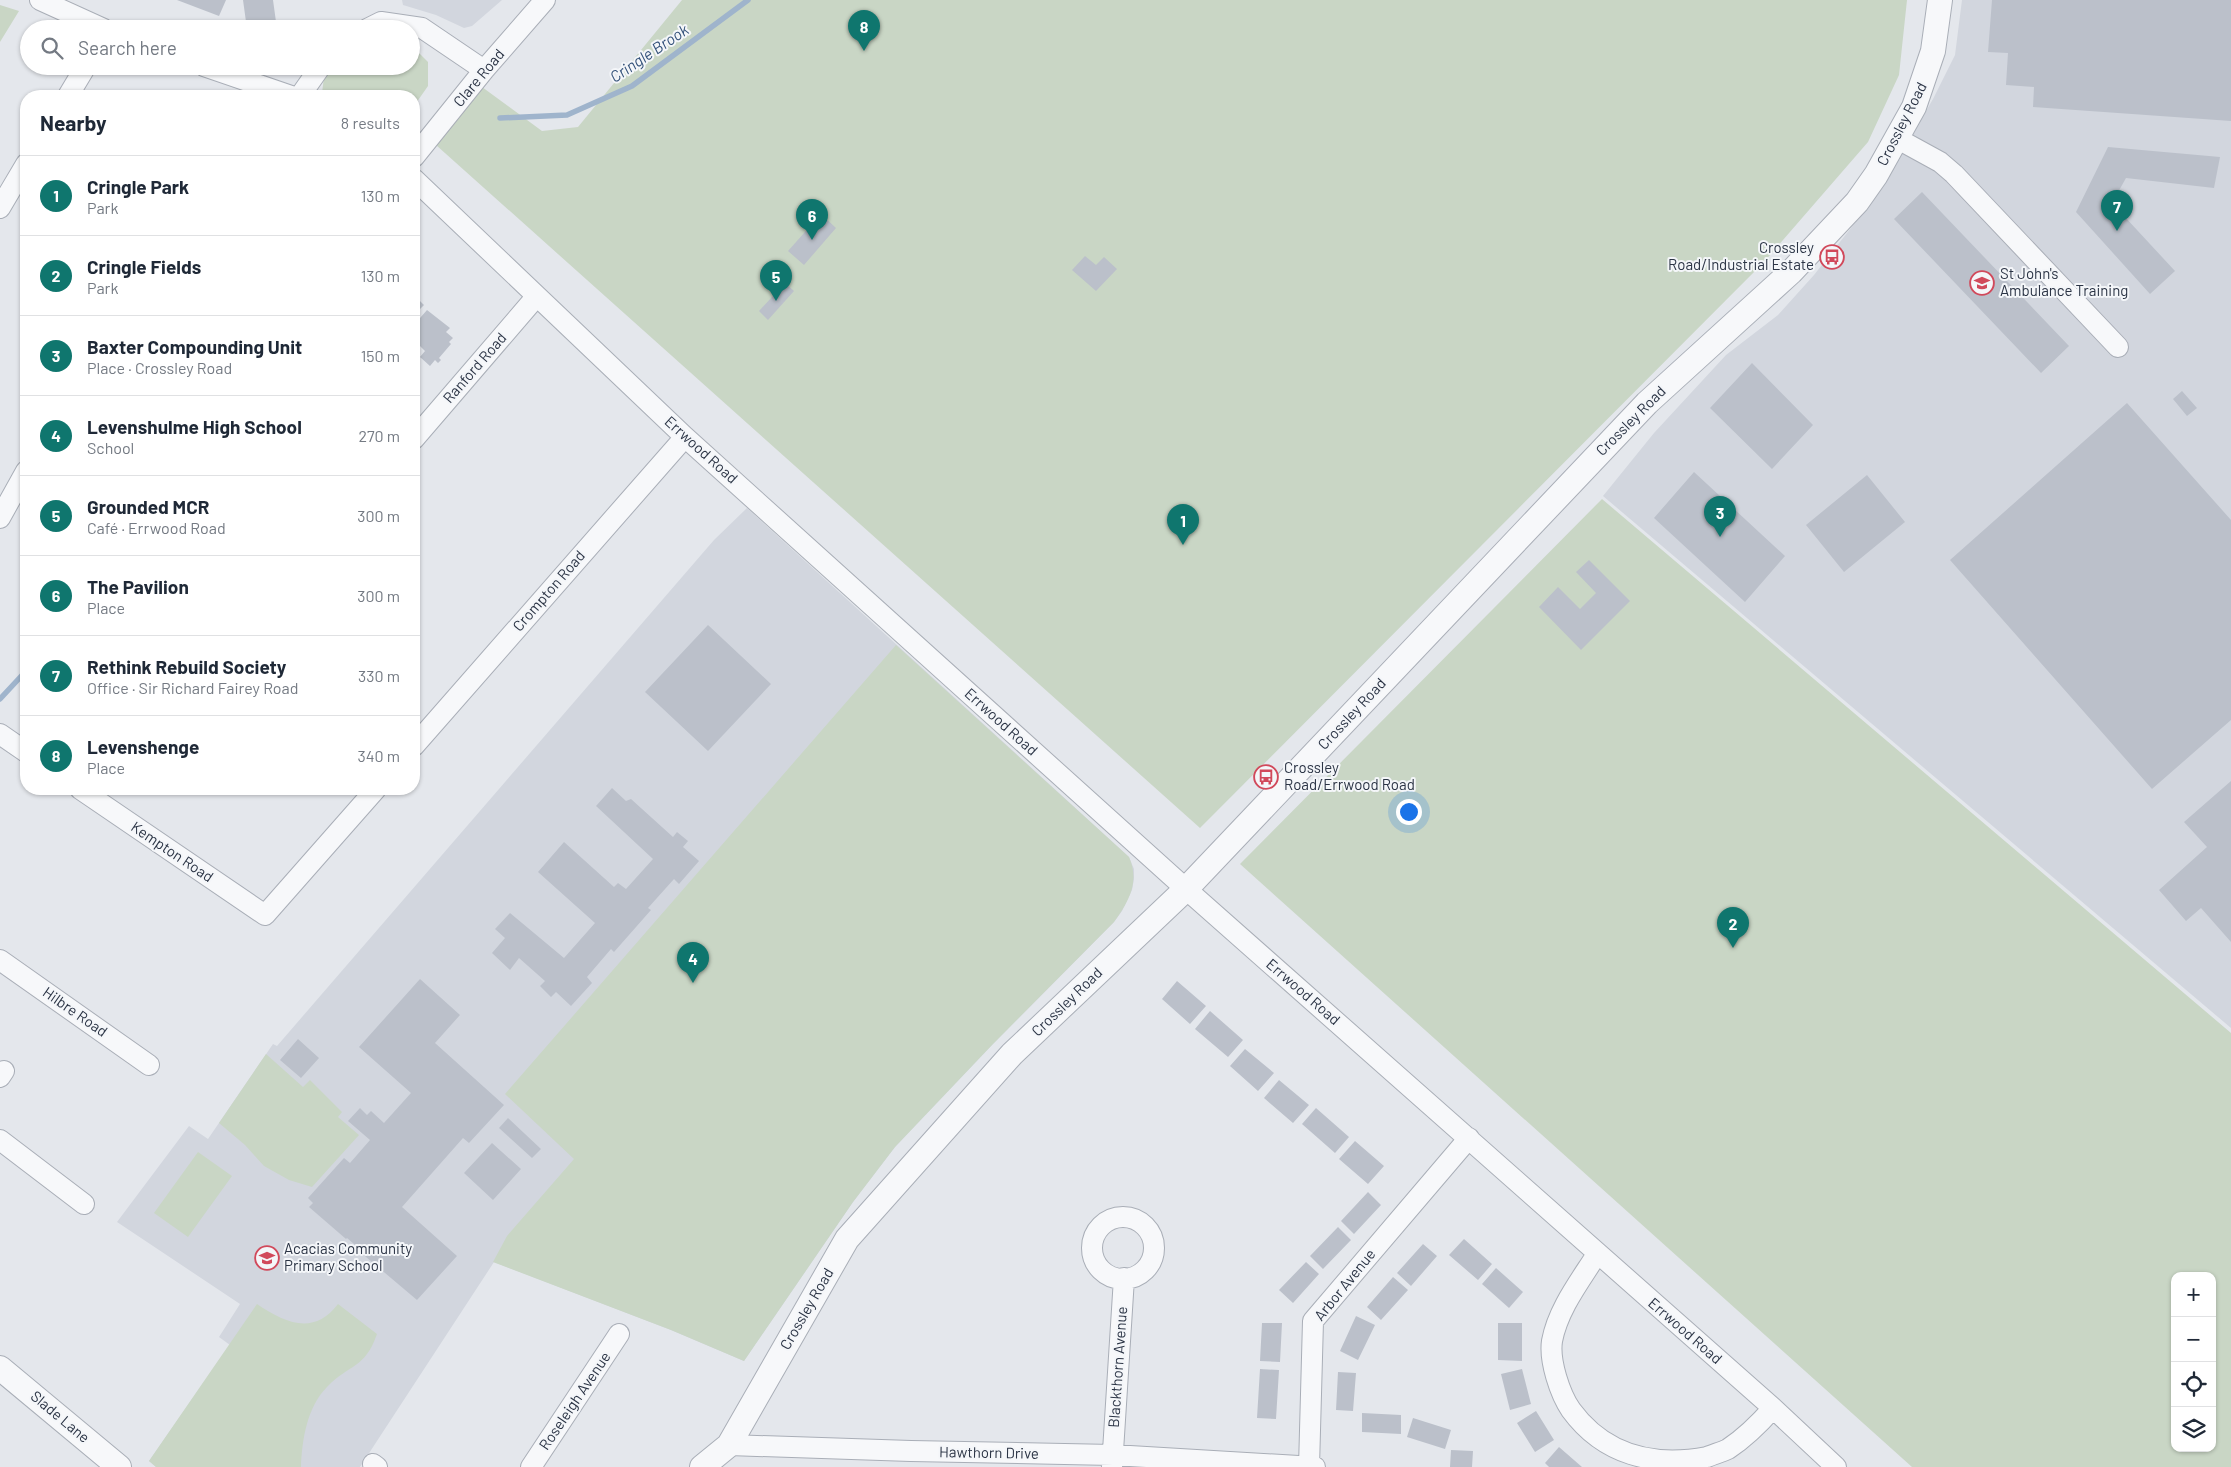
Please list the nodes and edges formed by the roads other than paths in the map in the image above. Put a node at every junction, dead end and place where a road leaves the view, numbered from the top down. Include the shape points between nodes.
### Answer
1 (545, 0) edge
2 (1940, 0) edge
3 (46, 1) edge
4 (85, 20) edge
5 (420, 28) edge
6 (484, 70) junction
7 (81, 75) edge
8 (220, 75) edge
9 (315, 75) edge
10 (244, 89) edge
11 (72, 90) edge
12 (304, 90) edge
13 (1898, 139) junction
14 (420, 150) edge
15 (20, 174) edge
16 (420, 185) edge
17 (0, 208) edge
18 (536, 297) junction
19 (2118, 347) dead end
20 (420, 432) edge
21 (685, 437) junction
22 (20, 483) edge
23 (0, 518) edge
24 (0, 734) edge
25 (420, 739) edge
26 (20, 748) edge
27 (371, 795) edge
28 (107, 796) edge
29 (1186, 888) junction
30 (0, 960) edge
31 (149, 1065) dead end
32 (1469, 1138) junction
33 (0, 1140) edge
34 (84, 1204) dead end
35 (1597, 1254) junction
36 (1124, 1278) dead end
37 (619, 1334) dead end
38 (0, 1368) edge
39 (1773, 1408) junction
40 (729, 1444) junction
41 (911, 1459) edge
42 (1112, 1461) edge
43 (120, 1467) edge
44 (531, 1467) edge
45 (702, 1467) edge
46 (1309, 1467) edge
47 (1315, 1467) edge
48 (1836, 1467) edge

1 - 6 street, Clare Road
2 - 13 street, Crossley Road via 1926,76
3 - 4 street
5 - 6 street
6 - 14 street, Clare Road
7 - 11 street
8 - 10 street
9 - 12 street
13 - 19 street via 1940,162 1954,174
13 - 29 street, Crossley Road via 1876,175 1833,228 1791,272 1647,403
15 - 17 street
16 - 18 street, Errwood Road
18 - 20 street, Ranford Road
18 - 21 street, Errwood Road
21 - 25 street, Crompton Road
21 - 29 street, Errwood Road
22 - 23 street
24 - 26 street
27 - 28 street, Kempton Road via 265,915
29 - 32 street, Errwood Road
29 - 40 street, Crossley Road via 1012,1054 847,1238
30 - 31 street, Hilbre Road
32 - 35 street, Errwood Road
32 - 46 street, Arbor Avenue via 1313,1321
33 - 34 street
35 - 39 street, Errwood Road
35 - 39 street via 1566,1302 1552,1342 1554,1371 1566,1402 1583,1426 1605,1444 1640,1462 1671,1464 1696,1461 1726,1450 1751,1432
36 - 42 street, Blackthorn Avenue
37 - 44 street, Roseleigh Avenue
38 - 43 street, Slade Lane
39 - 48 street, Errwood Road
40 - 41 street, Hawthorn Drive
40 - 45 street, Crossley Road
41 - 42 street, Hawthorn Drive
42 - 46 street, Hawthorn Drive
46 - 47 street

